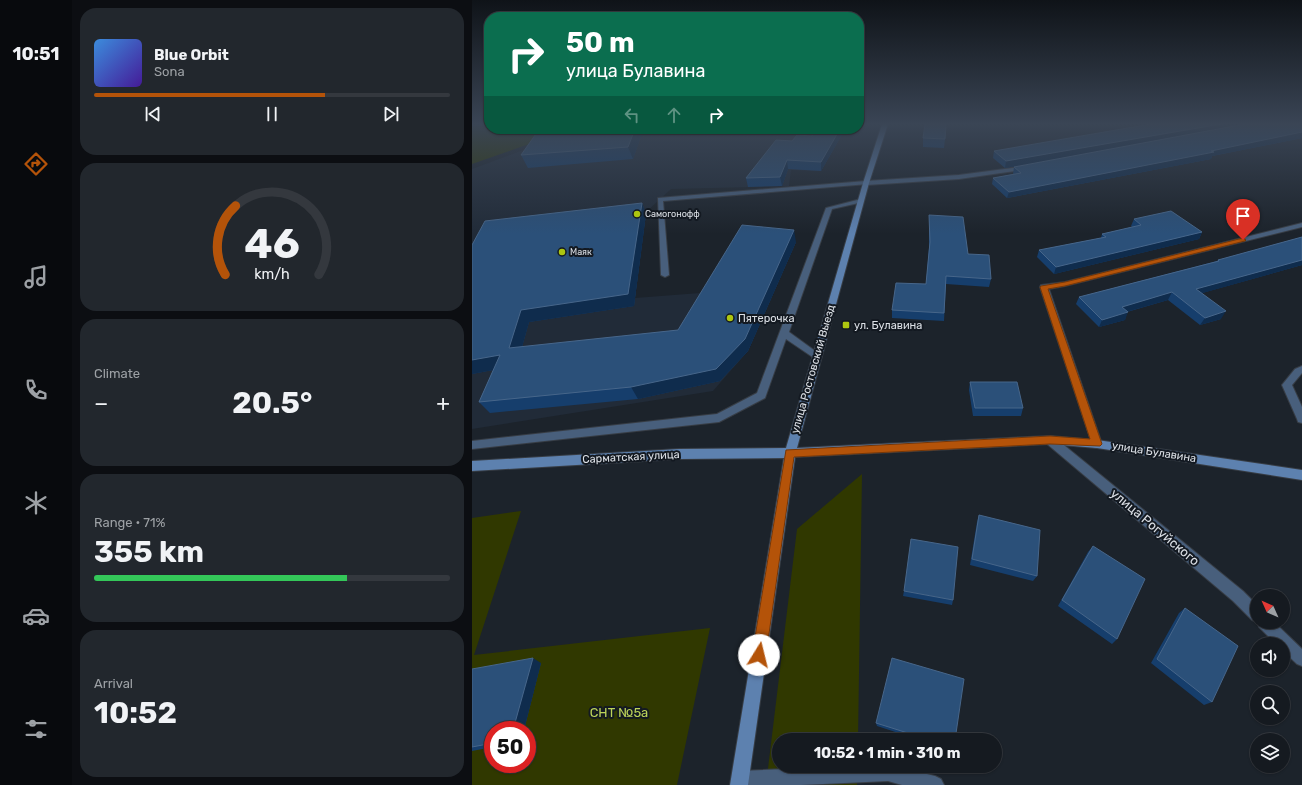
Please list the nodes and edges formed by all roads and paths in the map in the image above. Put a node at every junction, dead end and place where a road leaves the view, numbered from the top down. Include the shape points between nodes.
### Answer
1 (873, 161) edge
2 (1030, 168) edge
3 (866, 183) junction
4 (861, 201) junction
5 (1302, 225) edge
6 (665, 274) dead end
7 (784, 333) junction
8 (817, 356) junction
9 (1302, 369) edge
10 (1302, 419) edge
11 (1050, 440) junction
12 (1097, 444) junction
13 (472, 445) edge
14 (790, 453) junction
15 (472, 466) edge
16 (1302, 475) edge
17 (1250, 608) edge
18 (1271, 629) edge
19 (1302, 659) edge
20 (740, 782) edge
21 (935, 785) edge

1 - 3 main road, улица Ростовский Выезд
2 - 3 street via 958,177
3 - 4 main road, улица Ростовский Выезд
3 - 6 street via 660,199
4 - 7 street via 829,208
4 - 8 main road, улица Ростовский Выезд
5 - 12 street via 1044,287
7 - 8 street
7 - 13 street via 761,395 719,418
8 - 14 main road, улица Ростовский Выезд
9 - 10 street via 1287,385
11 - 12 main road, улица Булавина
11 - 14 main road, улица Булавина
11 - 17 street, улица Рогуйского
12 - 16 main road, улица Булавина
14 - 15 main road, Сарматская улица via 680,454
14 - 20 main road, улица Ростовский Выезд
18 - 19 street
20 - 21 street via 888,773

